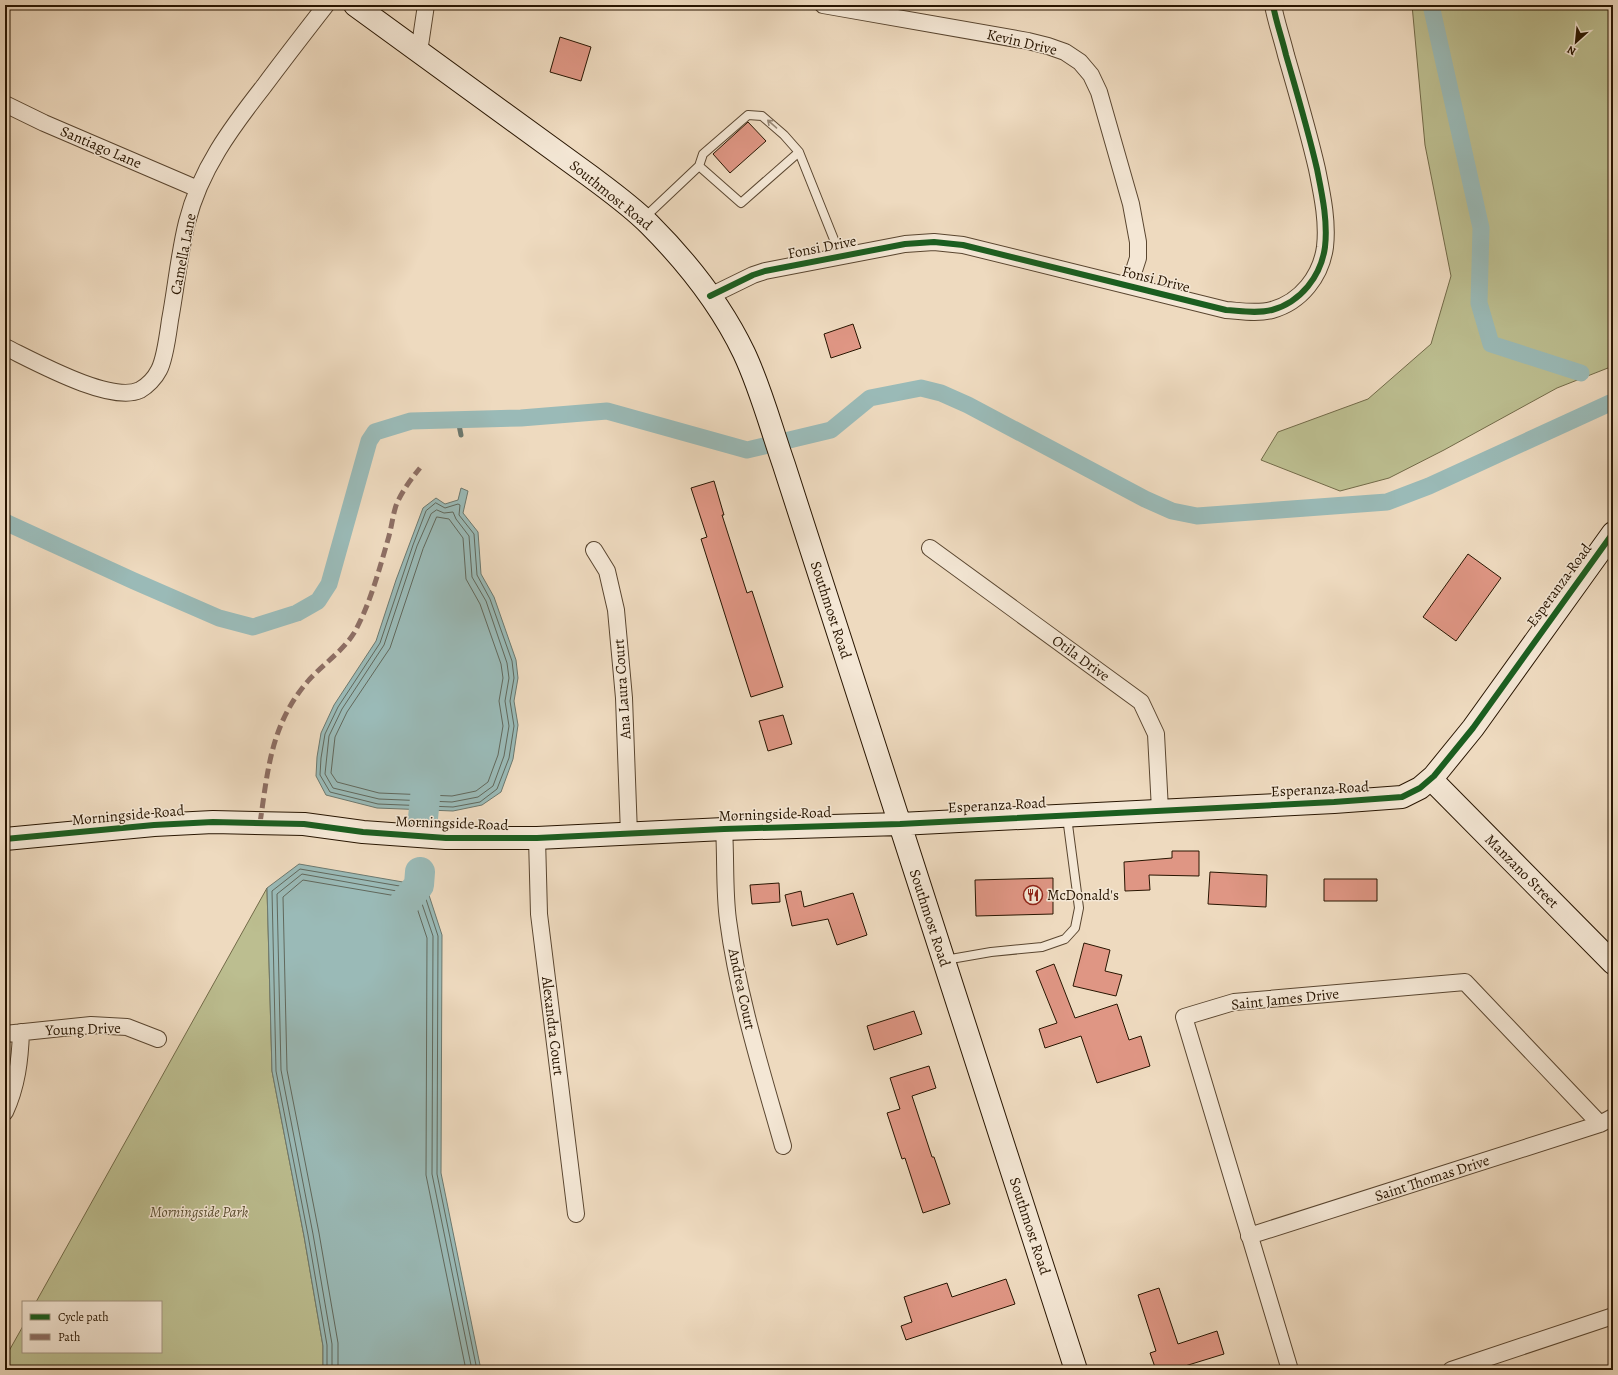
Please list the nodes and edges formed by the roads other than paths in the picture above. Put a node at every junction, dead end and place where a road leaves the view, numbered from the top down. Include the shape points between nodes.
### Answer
1 (326, 5) edge
2 (355, 5) edge
3 (426, 5) edge
4 (823, 5) edge
5 (1273, 5) edge
6 (419, 52) junction
7 (5, 104) edge
8 (799, 152) junction
9 (699, 166) junction
10 (198, 189) junction
11 (643, 219) junction
12 (841, 257) junction
13 (1129, 286) junction
14 (710, 296) junction
15 (5, 347) edge
16 (1613, 533) edge
17 (930, 548) dead end
18 (594, 550) dead end
19 (1431, 779) junction
20 (1160, 810) junction
21 (1067, 815) junction
22 (900, 824) junction
23 (724, 829) junction
24 (629, 834) junction
25 (537, 838) junction
26 (5, 839) edge
27 (944, 960) junction
28 (1613, 963) edge
29 (21, 1032) junction
30 (5, 1034) edge
31 (158, 1039) dead end
32 (5, 1112) edge
33 (1606, 1120) edge
34 (783, 1146) dead end
35 (576, 1214) dead end
36 (1249, 1236) junction
37 (1613, 1316) edge
38 (1076, 1370) edge
39 (1290, 1370) edge
40 (1451, 1370) edge

1 - 10 street, Camella Lane via 232,128 210,163
2 - 6 street, Southmost Road
3 - 6 street
4 - 13 street, Kevin Drive via 1028,41 1065,52 1080,62 1091,75 1099,92 1131,204 1138,242 1138,258
5 - 13 street, Fonsi Drive via 1323,196 1325,247 1319,269 1307,288 1291,302 1271,310 1250,312 1226,310
6 - 11 street, Southmost Road via 620,198
7 - 10 street, Santiago Lane
8 - 9 lane via 741,203
8 -> 9 lane via 762,116 748,115 703,154
8 - 12 lane
9 - 11 lane
10 - 15 street, Camella Lane via 187,221 167,340 159,370 151,381 140,390 127,394 114,393 82,383
11 - 14 street, Southmost Road via 676,253
12 - 13 street, Fonsi Drive via 905,244 963,244
12 - 14 street, Fonsi Drive via 753,275
14 - 22 street, Southmost Road via 744,353 769,422
16 - 19 street, Esperanza Road via 1473,728
17 - 20 street, Otila Drive via 1141,702 1156,734
18 - 24 street, Ana Laura Court via 607,571 616,610 624,698
19 - 20 street, Esperanza Road via 1402,797
19 - 28 street, Manzano Street
20 - 21 street, Esperanza Road
21 - 22 street, Esperanza Road
21 - 27 lane via 1079,908 1075,928 1065,940 1042,947
22 - 23 street, Morningside Road
22 - 27 street, Southmost Road
23 - 24 street, Morningside Road
23 - 34 street, Andrea Court via 728,919 738,977
24 - 25 street, Morningside Road
25 - 26 street, Morningside Road via 446,838 363,832 304,824 213,822
25 - 35 street, Alexandra Court via 539,914
27 - 38 street, Southmost Road
29 - 30 street, Young Drive
29 - 31 street, Young Drive via 91,1026 127,1027
29 - 32 street via 18,1074
33 - 36 street, Saint Thomas Drive
33 - 36 street, Saint James Drive via 1465,982 1234,1002 1184,1017
36 - 39 street, Saint James Drive
37 - 40 street

